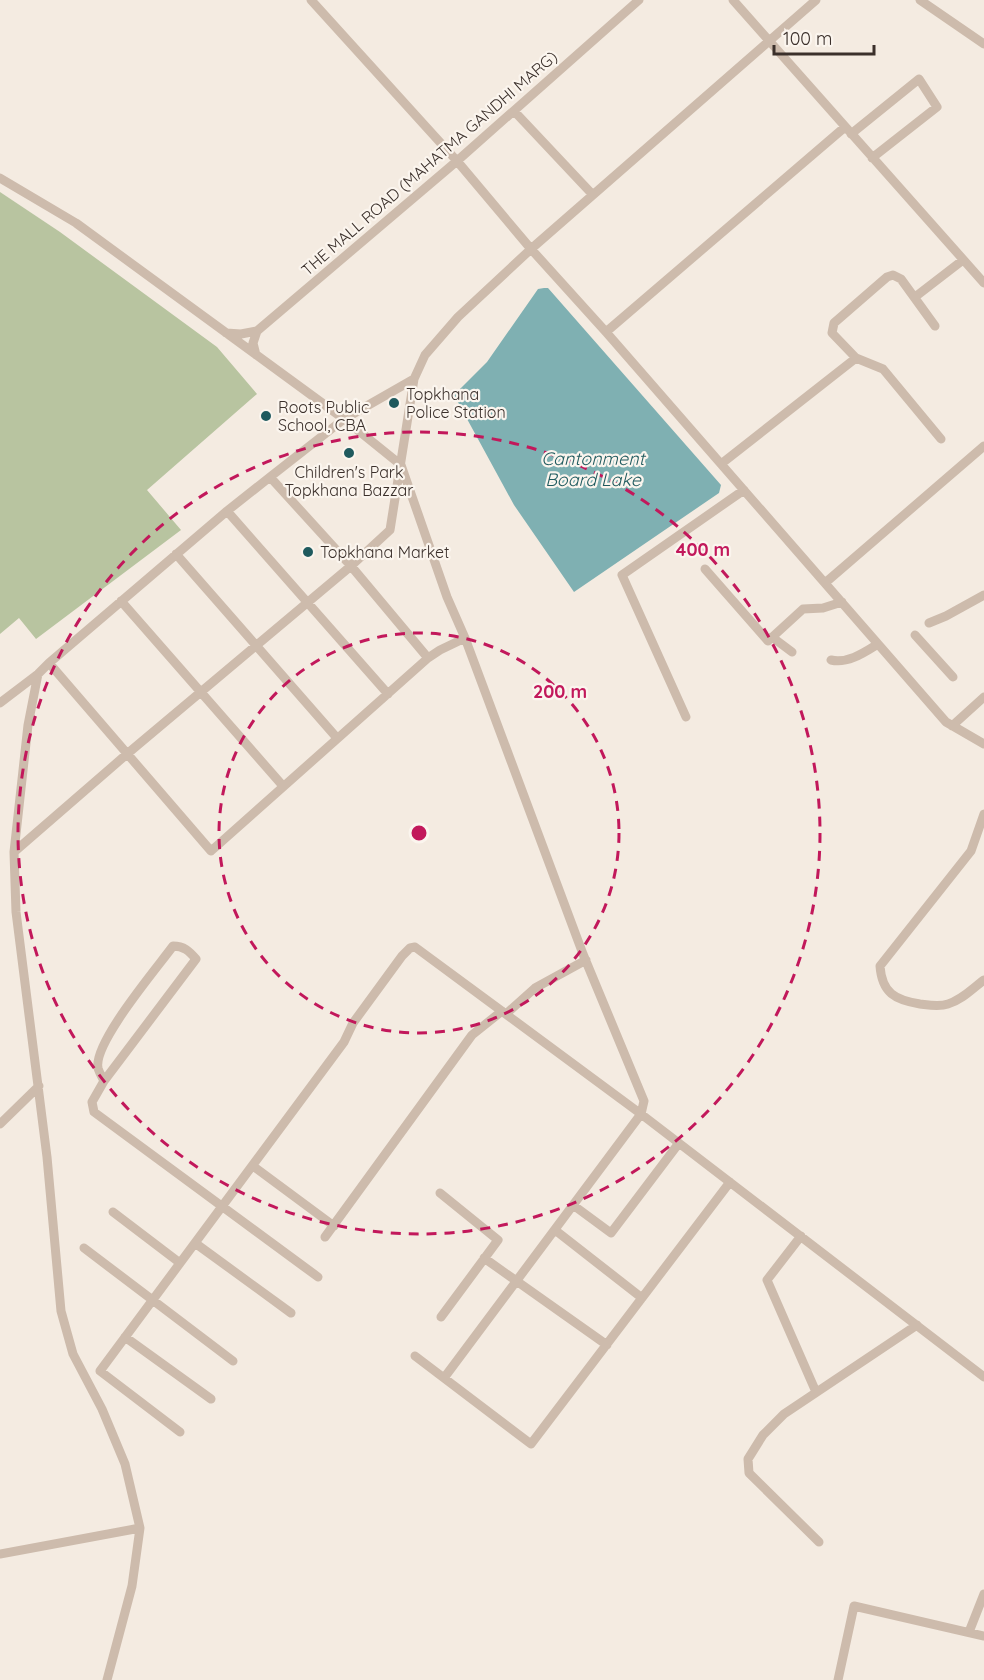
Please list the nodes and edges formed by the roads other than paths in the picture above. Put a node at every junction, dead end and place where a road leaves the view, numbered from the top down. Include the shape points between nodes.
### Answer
1 (311, 0) edge
2 (639, 0) edge
3 (747, 0) edge
4 (816, 0) edge
5 (920, 0) edge
6 (736, 4) edge
7 (769, 41) junction
8 (984, 44) edge
9 (514, 111) junction
10 (848, 131) junction
11 (872, 158) junction
12 (457, 161) junction
13 (0, 178) edge
14 (593, 195) junction
15 (531, 249) junction
16 (963, 260) junction
17 (984, 283) edge
18 (915, 297) junction
19 (935, 326) dead end
20 (256, 331) junction
21 (224, 332) junction
22 (606, 332) junction
23 (257, 356) junction
24 (856, 358) junction
25 (414, 379) junction
26 (344, 419) junction
27 (941, 438) dead end
28 (984, 446) edge
29 (721, 464) junction
30 (400, 465) junction
31 (270, 477) junction
32 (744, 490) junction
33 (227, 511) junction
34 (176, 554) junction
35 (351, 566) junction
36 (705, 569) dead end
37 (825, 583) junction
38 (984, 595) edge
39 (121, 601) junction
40 (307, 602) junction
41 (842, 602) junction
42 (929, 623) dead end
43 (915, 635) dead end
44 (772, 637) junction
45 (465, 638) junction
46 (878, 644) junction
47 (256, 645) junction
48 (792, 652) dead end
49 (428, 658) junction
50 (831, 660) dead end
51 (49, 663) junction
52 (38, 674) junction
53 (953, 677) dead end
54 (201, 692) junction
55 (388, 694) junction
56 (984, 697) edge
57 (0, 703) edge
58 (686, 717) dead end
59 (952, 726) junction
60 (337, 738) junction
61 (984, 744) edge
62 (127, 754) junction
63 (283, 786) junction
64 (984, 814) edge
65 (14, 852) junction
66 (586, 960) junction
67 (984, 980) edge
68 (504, 1012) junction
69 (104, 1081) junction
70 (39, 1086) junction
71 (641, 1114) junction
72 (0, 1124) edge
73 (679, 1143) junction
74 (253, 1166) junction
75 (730, 1182) junction
76 (440, 1193) dead end
77 (573, 1205) junction
78 (222, 1206) junction
79 (112, 1212) dead end
80 (334, 1226) junction
81 (555, 1230) junction
82 (801, 1236) junction
83 (325, 1237) dead end
84 (195, 1243) junction
85 (84, 1248) dead end
86 (484, 1258) junction
87 (180, 1263) junction
88 (318, 1276) dead end
89 (516, 1281) junction
90 (642, 1298) junction
91 (153, 1300) junction
92 (291, 1313) dead end
93 (441, 1317) dead end
94 (917, 1325) junction
95 (125, 1337) junction
96 (607, 1345) junction
97 (415, 1356) dead end
98 (233, 1361) dead end
99 (984, 1377) edge
100 (444, 1378) junction
101 (816, 1392) junction
102 (211, 1399) dead end
103 (180, 1432) dead end
104 (140, 1528) junction
105 (819, 1542) dead end
106 (0, 1554) edge
107 (984, 1594) edge
108 (969, 1632) junction
109 (984, 1636) edge
110 (107, 1680) edge
111 (838, 1680) edge

1 - 12 street
2 - 9 street, THE MALL ROAD (MAHATMA GANDHI MARG)
3 - 6 street
4 - 7 street
5 - 8 street
6 - 7 street
7 - 10 street
7 - 14 street
9 - 12 street, THE MALL ROAD (MAHATMA GANDHI MARG)
9 - 14 street
10 - 11 street
10 - 11 street via 919,79 937,107
10 - 22 street
11 - 16 street
12 - 15 street
12 - 20 street, THE MALL ROAD (MAHATMA GANDHI MARG)
13 - 21 street via 76,223
14 - 15 street
15 - 22 street
15 - 25 street via 458,317 425,355
16 - 17 street
16 - 18 street
18 - 19 street
18 - 24 street via 893,275 834,323 832,333
20 - 21 street
20 - 23 street via 253,343
21 - 23 street
22 - 29 street
23 - 26 street
24 - 27 street via 883,369
24 - 29 street
25 - 26 street
25 - 30 street
26 - 30 street
26 - 31 street
28 - 37 street
29 - 32 street
30 - 35 street via 390,530
30 - 45 street
31 - 33 street
31 - 35 street
32 - 37 street
32 - 58 street via 622,575
33 - 34 street
33 - 40 street
34 - 39 street
34 - 47 street
35 - 40 street
35 - 49 street
36 - 44 street via 768,641
37 - 41 street
38 - 42 street
39 - 51 street
39 - 54 street
40 - 47 street
40 - 55 street
41 - 44 street via 803,609
41 - 46 street
43 - 53 street
44 - 48 street
45 - 49 street
45 - 66 street
46 - 50 street via 850,659
46 - 59 street
47 - 54 street
47 - 60 street
49 - 55 street
51 - 52 street
51 - 62 street
52 - 57 street
52 - 65 street via 28,725
54 - 62 street
54 - 63 street
55 - 60 street
56 - 59 street
59 - 61 street
60 - 63 street
62 - 63 street via 210,851
62 - 65 street
64 - 67 street via 971,851 880,966 887,990 899,1000 932,1006 958,1000
65 - 70 street via 16,912
66 - 68 street via 535,988
66 - 71 street via 644,1101
68 - 71 street
68 - 74 street via 415,947 410,948
68 - 80 street via 472,1035
69 - 69 street via 196,959 181,946 173,946 113,1026 99,1054 97,1067
69 - 78 street via 92,1102 94,1112
70 - 72 street
70 - 104 street via 61,1311 73,1354 125,1464
71 - 73 street
71 - 77 street
73 - 75 street
73 - 77 street via 611,1233
74 - 78 street
74 - 80 street
75 - 82 street
75 - 90 street
76 - 86 street via 498,1240
77 - 81 street
78 - 84 street
78 - 88 street
79 - 87 street
80 - 83 street
81 - 89 street
81 - 90 street
82 - 94 street
82 - 101 street via 767,1280
84 - 87 street
84 - 92 street
85 - 91 street
86 - 89 street
86 - 93 street
87 - 91 street
89 - 96 street
89 - 100 street
90 - 96 street
91 - 95 street
91 - 98 street
94 - 99 street
94 - 101 street
95 - 102 street
95 - 103 street via 100,1371
96 - 100 street via 531,1444
97 - 100 street
101 - 105 street via 784,1414 763,1435 748,1460 748,1473
104 - 106 street
104 - 110 street via 132,1586
107 - 108 street
108 - 109 street
108 - 111 street via 854,1606

